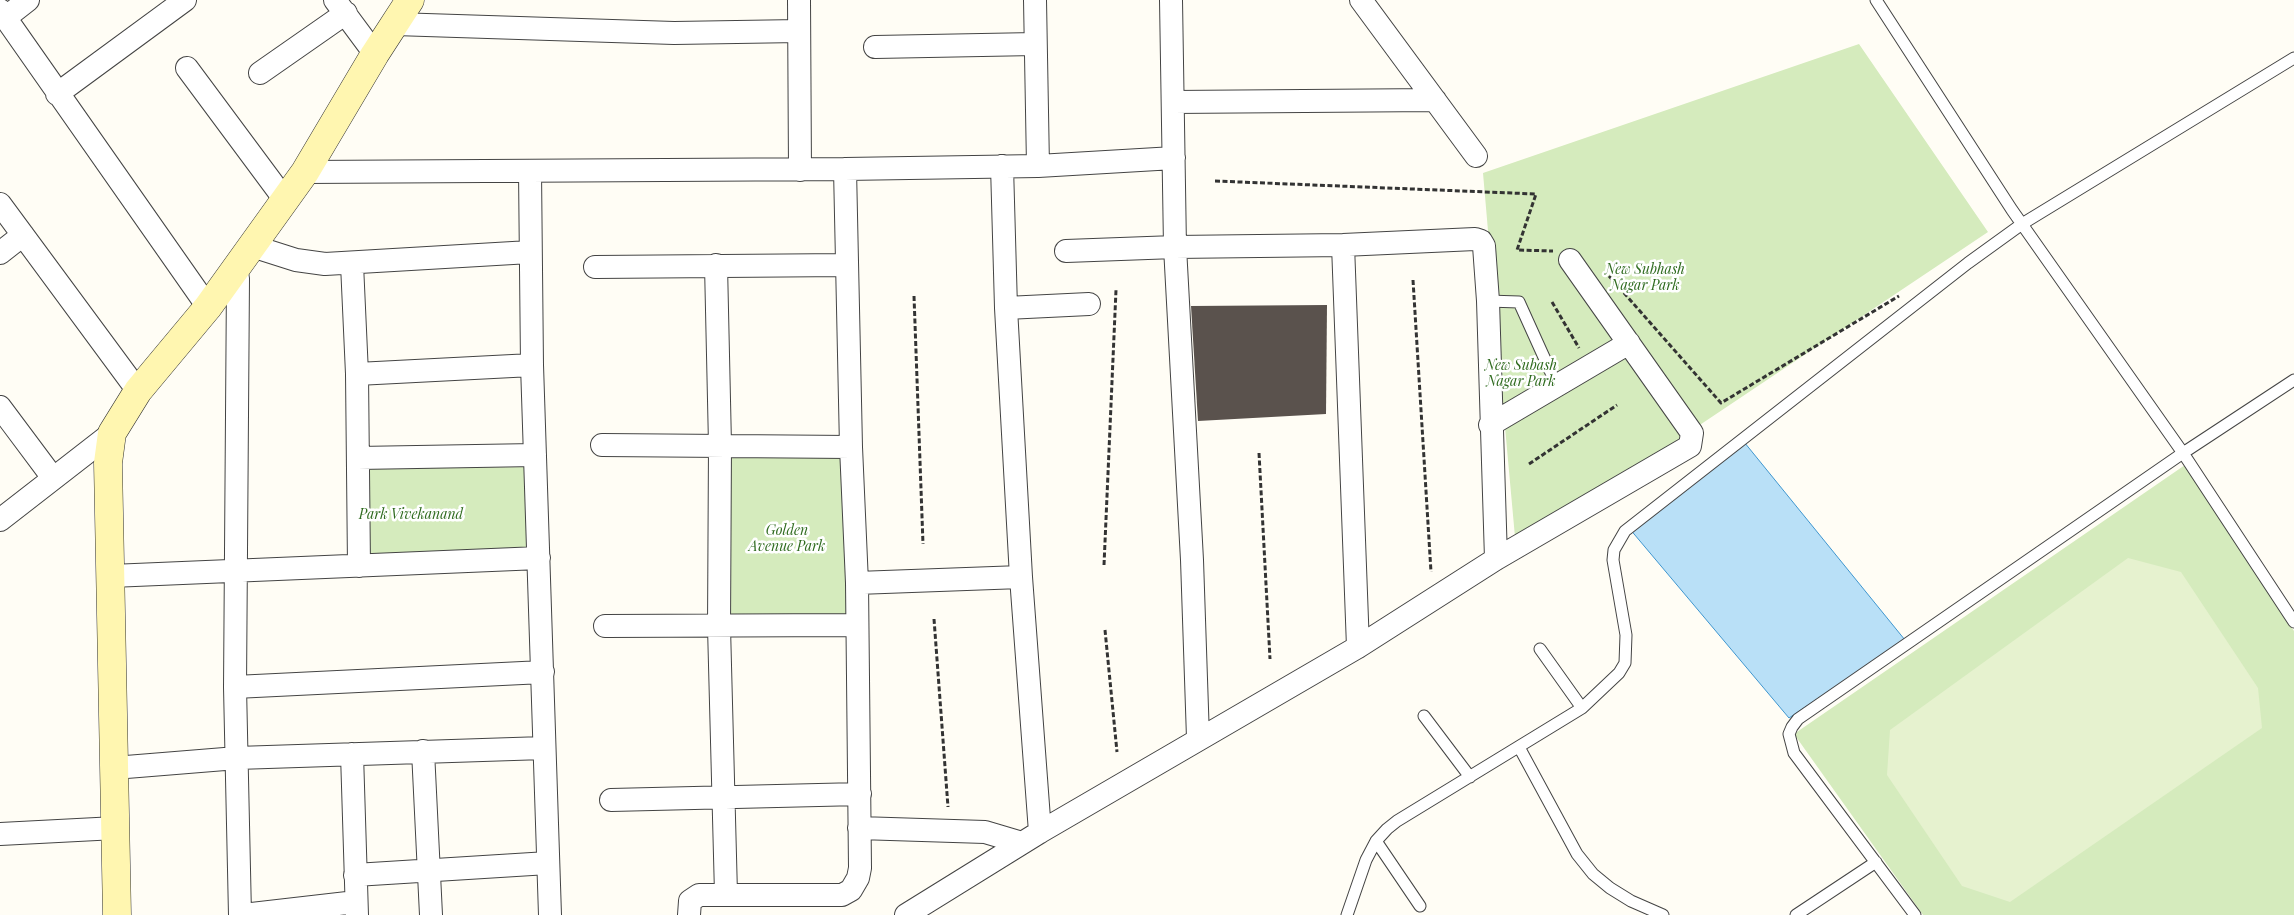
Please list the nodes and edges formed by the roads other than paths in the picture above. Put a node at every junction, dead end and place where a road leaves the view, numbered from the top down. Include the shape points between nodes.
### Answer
1 (28, 0) edge
2 (185, 0) edge
3 (410, 0) edge
4 (799, 0) edge
5 (1034, 0) edge
6 (1171, 0) edge
7 (1361, 0) edge
8 (1876, 0) edge
9 (340, 7) edge
10 (3, 14) edge
11 (395, 24) junction
12 (799, 31) junction
13 (1035, 44) junction
14 (875, 47) dead end
15 (375, 54) junction
16 (2294, 58) edge
17 (187, 68) dead end
18 (260, 73) dead end
19 (57, 94) junction
20 (1435, 100) junction
21 (1173, 102) junction
22 (1476, 156) dead end
23 (1174, 158) junction
24 (1002, 166) junction
25 (1038, 166) junction
26 (845, 169) junction
27 (800, 170) junction
28 (530, 171) junction
29 (305, 172) junction
30 (285, 200) junction
31 (0, 204) edge
32 (2022, 224) junction
33 (23, 235) junction
34 (252, 246) junction
35 (1343, 246) junction
36 (1175, 247) junction
37 (1066, 251) dead end
38 (530, 252) junction
39 (0, 253) edge
40 (1570, 260) dead end
41 (352, 264) junction
42 (716, 265) junction
43 (847, 265) junction
44 (595, 266) dead end
45 (234, 272) junction
46 (1488, 301) junction
47 (1089, 304) dead end
48 (208, 307) junction
49 (1006, 308) junction
50 (1629, 343) junction
51 (532, 365) junction
52 (357, 374) junction
53 (2294, 380) edge
54 (1557, 386) junction
55 (138, 391) junction
56 (4, 422) edge
57 (1490, 425) junction
58 (112, 433) junction
59 (602, 445) dead end
60 (720, 445) junction
61 (851, 447) junction
62 (2183, 453) junction
63 (535, 454) junction
64 (358, 458) junction
65 (53, 478) junction
66 (0, 520) edge
67 (539, 558) junction
68 (1496, 559) junction
69 (359, 566) junction
70 (236, 570) junction
71 (111, 576) junction
72 (1021, 577) junction
73 (857, 583) junction
74 (2294, 622) edge
75 (857, 625) junction
76 (605, 626) dead end
77 (719, 626) junction
78 (1358, 647) junction
79 (1540, 649) dead end
80 (543, 672) junction
81 (235, 687) junction
82 (1582, 708) junction
83 (1424, 716) dead end
84 (1198, 738) junction
85 (1519, 747) junction
86 (544, 748) junction
87 (424, 751) junction
88 (352, 754) junction
89 (237, 758) junction
90 (114, 768) junction
91 (1470, 777) junction
92 (860, 794) junction
93 (724, 797) junction
94 (611, 800) dead end
95 (116, 828) junction
96 (860, 828) junction
97 (0, 834) edge
98 (1031, 837) junction
99 (1376, 841) junction
100 (1876, 862) junction
101 (548, 863) junction
102 (429, 870) junction
103 (356, 876) junction
104 (726, 894) junction
105 (1420, 906) dead end
106 (357, 908) edge
107 (117, 915) edge
108 (241, 915) edge
109 (431, 915) edge
110 (550, 915) edge
111 (689, 915) edge
112 (906, 915) edge
113 (1347, 915) edge
114 (1663, 915) edge
115 (1796, 915) edge
116 (1915, 915) edge

1 - 10 street
2 - 19 street
3 - 11 street
4 - 12 street
5 - 13 street
6 - 21 street
7 - 20 street
8 - 32 lane
9 - 15 street
9 - 18 street
10 - 19 street
11 - 12 street via 674,33
11 - 15 street
12 - 27 street
13 - 14 street
13 - 25 street
15 - 29 street
16 - 32 lane
17 - 30 street
19 - 48 street
20 - 21 street
20 - 22 street
21 - 23 street
23 - 25 street
23 - 36 street
24 - 25 street
24 - 26 street
24 - 49 street
26 - 27 street
26 - 43 street
27 - 28 street
28 - 29 street
28 - 38 street
29 - 30 street
30 - 34 street
31 - 33 street
32 - 62 lane
32 - 82 lane via 1625,531 1614,550 1613,560 1626,635 1625,663 1619,673
33 - 39 street
33 - 55 street
34 - 41 street via 312,264
34 - 45 street
35 - 36 street
35 - 46 street via 1478,239 1484,246
35 - 78 street
36 - 37 street
36 - 84 street
38 - 41 street
38 - 51 street
40 - 50 street
41 - 52 street
42 - 43 street
42 - 44 street
42 - 60 street
43 - 61 street
45 - 48 street
45 - 70 street via 238,278
46 - 54 lane via 1519,302
46 - 57 street
47 - 49 street
48 - 55 street
49 - 72 street
50 - 54 street
50 - 68 street via 1692,433 1690,446
51 - 52 street
51 - 63 street
52 - 64 street
53 - 62 lane
54 - 57 street
55 - 58 street
56 - 65 street
57 - 68 street
58 - 65 street
58 - 71 street via 108,463
59 - 60 street
60 - 61 street
60 - 77 street
61 - 73 street
62 - 74 lane
62 - 100 lane via 1798,719 1789,734 1794,753
63 - 64 street
63 - 67 street
64 - 69 street
65 - 66 street
67 - 69 street
67 - 80 street
68 - 78 street
69 - 70 street
70 - 71 street
70 - 81 street
71 - 90 street
72 - 73 street
72 - 98 street
73 - 75 street
75 - 77 street
75 - 92 street
76 - 77 street
77 - 93 street
78 - 84 street
79 - 82 lane
80 - 81 street
80 - 86 street
81 - 89 street
82 - 85 lane
83 - 91 lane
84 - 98 street
85 - 91 lane
85 - 114 lane via 1577,854 1593,874 1631,901
86 - 87 street
86 - 101 street
87 - 88 street
87 - 102 street
88 - 89 street
88 - 103 street
89 - 90 street
89 - 108 street
90 - 95 street
91 - 99 lane via 1397,821
92 - 93 street
92 - 96 street
93 - 94 street
93 - 104 street
95 - 97 street
95 - 107 street
96 - 98 street via 985,832
96 - 104 street via 858,878 851,890 842,895
98 - 112 street
99 - 105 lane
99 - 113 lane
100 - 115 lane
100 - 116 lane
101 - 102 street
101 - 110 street
102 - 103 street
102 - 109 street
103 - 106 street
104 - 111 street via 692,898
106 - 108 street

